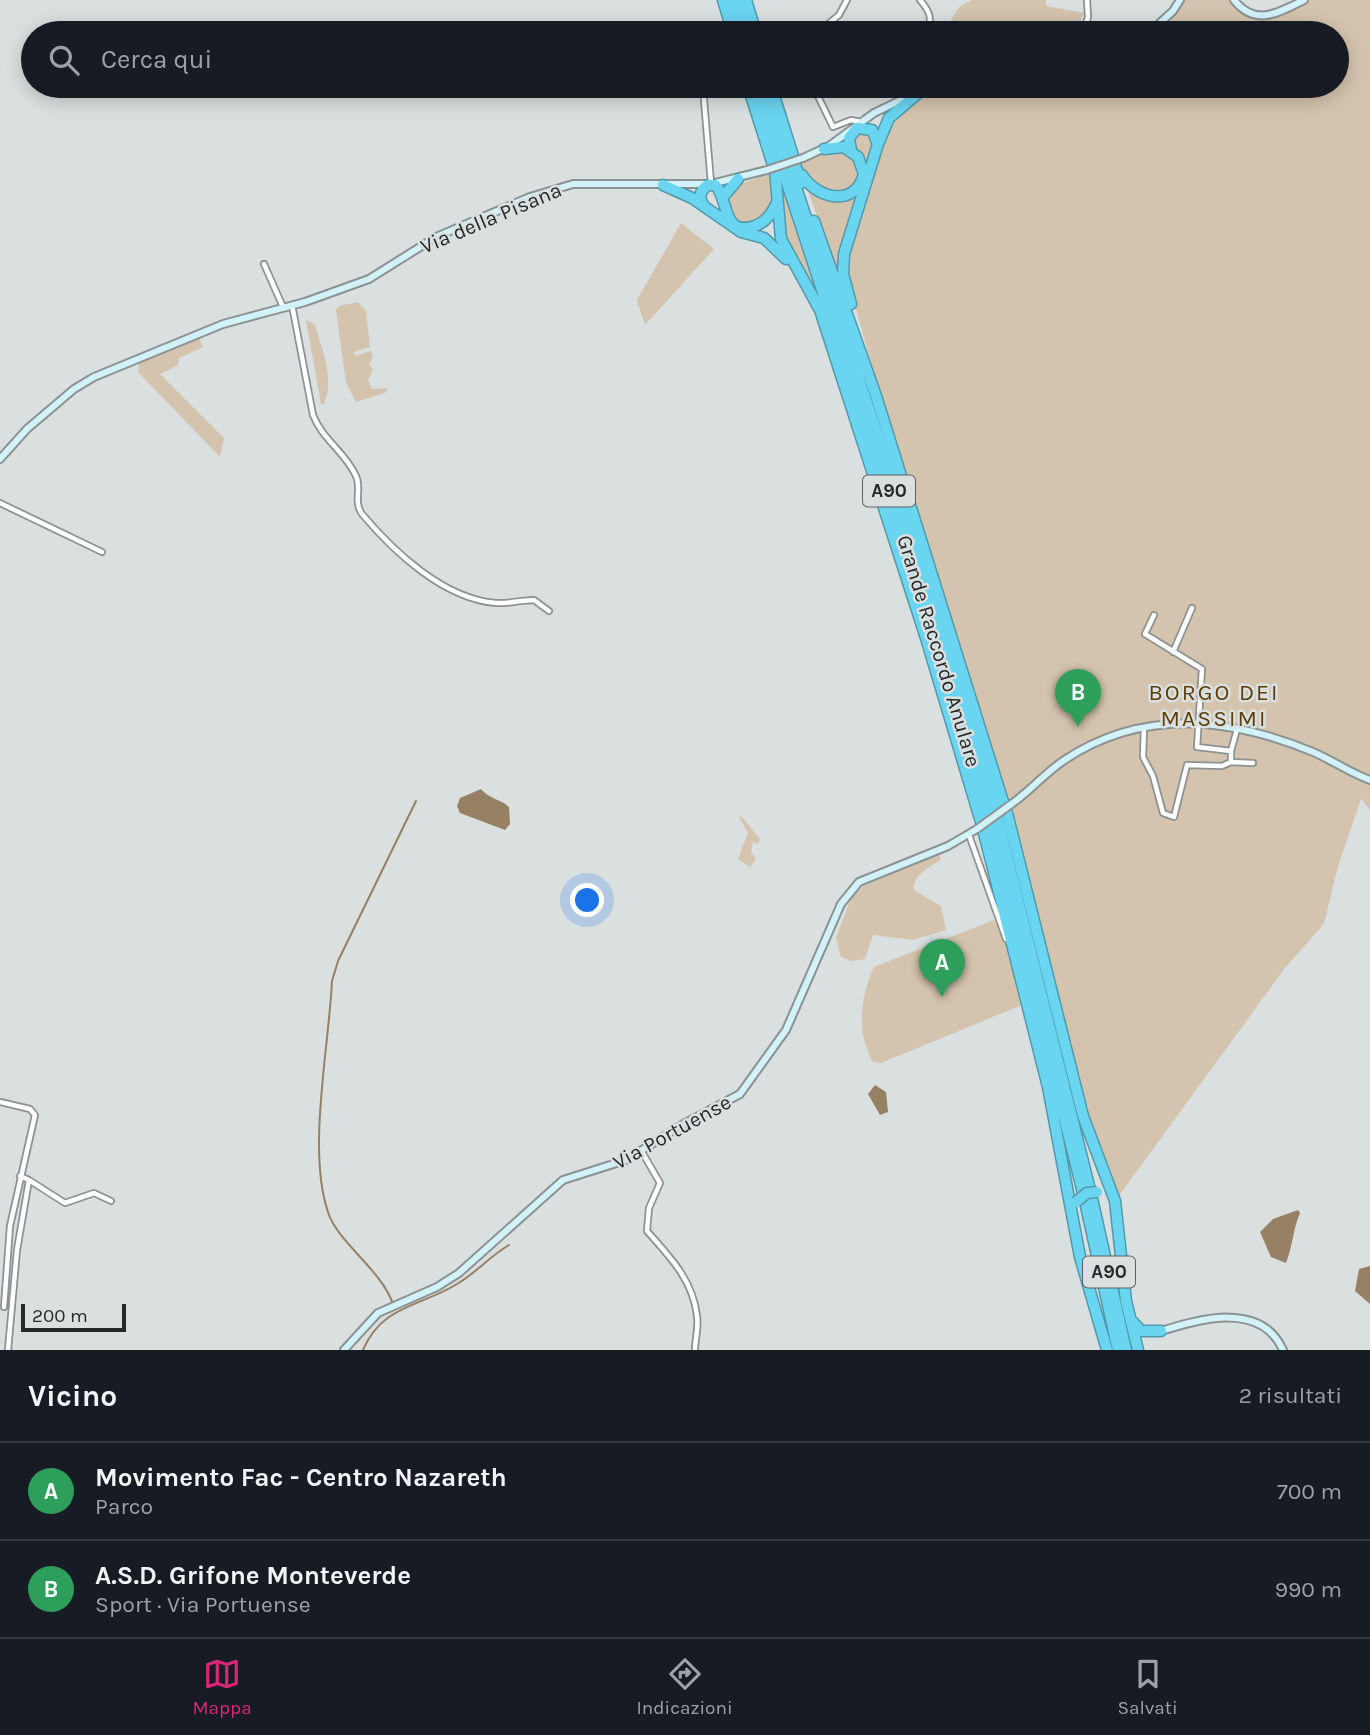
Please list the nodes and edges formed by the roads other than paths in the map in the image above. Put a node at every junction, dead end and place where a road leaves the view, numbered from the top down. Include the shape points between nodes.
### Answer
1 (723, 0) edge
2 (730, 0) edge
3 (738, 0) edge
4 (746, 0) edge
5 (847, 0) edge
6 (920, 0) edge
7 (1087, 0) edge
8 (1180, 0) edge
9 (1234, 0) edge
10 (1304, 0) edge
11 (729, 21) edge
12 (736, 21) edge
13 (744, 21) edge
14 (752, 21) edge
15 (832, 21) edge
16 (930, 21) edge
17 (1087, 21) edge
18 (1162, 21) edge
19 (704, 98) edge
20 (754, 98) edge
21 (761, 98) edge
22 (767, 98) edge
23 (773, 98) edge
24 (819, 98) edge
25 (908, 98) edge
26 (914, 98) edge
27 (861, 122) junction
28 (852, 129) junction
29 (878, 144) junction
30 (824, 149) junction
31 (851, 150) junction
32 (786, 165) junction
33 (738, 179) junction
34 (711, 184) junction
35 (663, 185) junction
36 (779, 194) junction
37 (723, 197) junction
38 (705, 208) junction
39 (264, 264) dead end
40 (815, 299) junction
41 (292, 305) junction
42 (284, 307) junction
43 (876, 396) junction
44 (0, 459) edge
45 (0, 503) edge
46 (102, 552) dead end
47 (1192, 608) dead end
48 (549, 611) dead end
49 (1154, 615) dead end
50 (1173, 652) junction
51 (1196, 722) junction
52 (1144, 725) junction
53 (1237, 729) junction
54 (1231, 751) junction
55 (1231, 762) junction
56 (1253, 763) dead end
57 (1370, 780) edge
58 (994, 817) junction
59 (969, 835) junction
60 (1018, 984) dead end
61 (0, 1102) edge
62 (642, 1152) junction
63 (20, 1176) junction
64 (29, 1180) junction
65 (1087, 1195) junction
66 (111, 1201) dead end
67 (1120, 1231) junction
68 (1076, 1242) junction
69 (10, 1290) junction
70 (1126, 1301) junction
71 (4, 1307) dead end
72 (1161, 1331) junction
73 (8, 1350) edge
74 (344, 1350) edge
75 (695, 1350) edge
76 (1107, 1350) edge
77 (1118, 1350) edge
78 (1126, 1350) edge
79 (1138, 1350) edge
80 (1283, 1350) edge

1 - 11 highway
2 - 12 highway
3 - 13 highway
4 - 14 highway
5 - 15 street
6 - 16 street
7 - 17 street
8 - 18 main road
9 - 10 main road via 1259,17
19 - 34 street
20 - 32 highway, Grande Raccordo Anulare
21 - 32 highway, Grande Raccordo Anulare / A90
22 - 32 highway, Grande Raccordo Anulare / A90
23 - 32 highway, Grande Raccordo Anulare
24 - 27 street via 834,127 851,120
25 - 27 main road, Via della Pisana
26 - 29 highway via 889,118
27 - 28 main road, Via della Pisana
28 - 29 highway via 869,128
28 - 30 main road, Via della Pisana
28 - 31 highway via 848,139
29 - 43 highway via 842,264
30 - 31 highway
30 - 32 main road, Via della Pisana
31 - 32 highway via 861,160 864,174 847,196 817,192
32 - 33 main road, Via della Pisana
32 - 36 highway, Grande Raccordo Anulare
32 - 43 highway
32 - 58 highway, Grande Raccordo Anulare / A90
33 - 34 main road, Via della Pisana
33 - 37 highway
34 - 35 main road, Via della Pisana
34 - 37 highway
34 - 38 highway via 701,194
35 - 38 highway
35 - 41 main road, Via della Pisana via 586,183 555,188 438,236 373,277
36 - 37 highway via 769,216 750,227 728,218
36 - 40 highway, Grande Raccordo Anulare via 781,239
38 - 40 highway via 741,232 770,242
39 - 42 street
40 - 58 highway, Grande Raccordo Anulare via 926,638
41 - 42 main road, Via della Pisana
41 - 48 street via 313,415 357,477 356,499 362,514 416,566 452,589 495,603 535,600
42 - 44 main road, Via della Pisana via 215,327 88,380 22,434
43 - 58 highway, Grande Raccordo Anulare
45 - 46 street
47 - 50 street
49 - 50 street via 1145,634
50 - 51 street via 1202,670
51 - 52 main road, Via Portuense
51 - 53 main road, Via Portuense
51 - 54 street via 1197,747
52 - 55 street via 1143,757 1163,813 1169,816 1174,817 1187,765
52 - 58 main road, Via Portuense via 1121,731 1063,761
53 - 54 street
53 - 57 main road, Via Portuense via 1311,751
54 - 55 street
55 - 56 street
58 - 59 main road, Via Portuense
58 - 65 highway, Grande Raccordo Anulare / A90
58 - 67 highway, Grande Raccordo Anulare via 1080,1104 1115,1201
58 - 68 highway, Grande Raccordo Anulare
59 - 60 street
59 - 62 main road, Via Portuense via 855,885 841,904 786,1030 749,1086 734,1100 687,1122
61 - 63 street via 35,1112
62 - 74 main road, Via Portuense via 609,1168 563,1180 460,1273 378,1313
62 - 75 street via 660,1182 649,1208 647,1231 688,1283 698,1318
63 - 64 street
63 - 69 street via 8,1237
64 - 66 street via 65,1203 94,1193
64 - 69 street
65 - 67 highway via 1110,1201
65 - 68 highway via 1073,1213
65 - 77 highway, Grande Raccordo Anulare / A90
65 - 78 highway, Grande Raccordo Anulare / A90
67 - 70 highway, Grande Raccordo Anulare
68 - 76 highway, Grande Raccordo Anulare
69 - 71 street
69 - 73 street
70 - 72 highway via 1137,1329
70 - 79 highway, Grande Raccordo Anulare
72 - 79 highway
72 - 80 main road via 1212,1318 1238,1318 1267,1329

